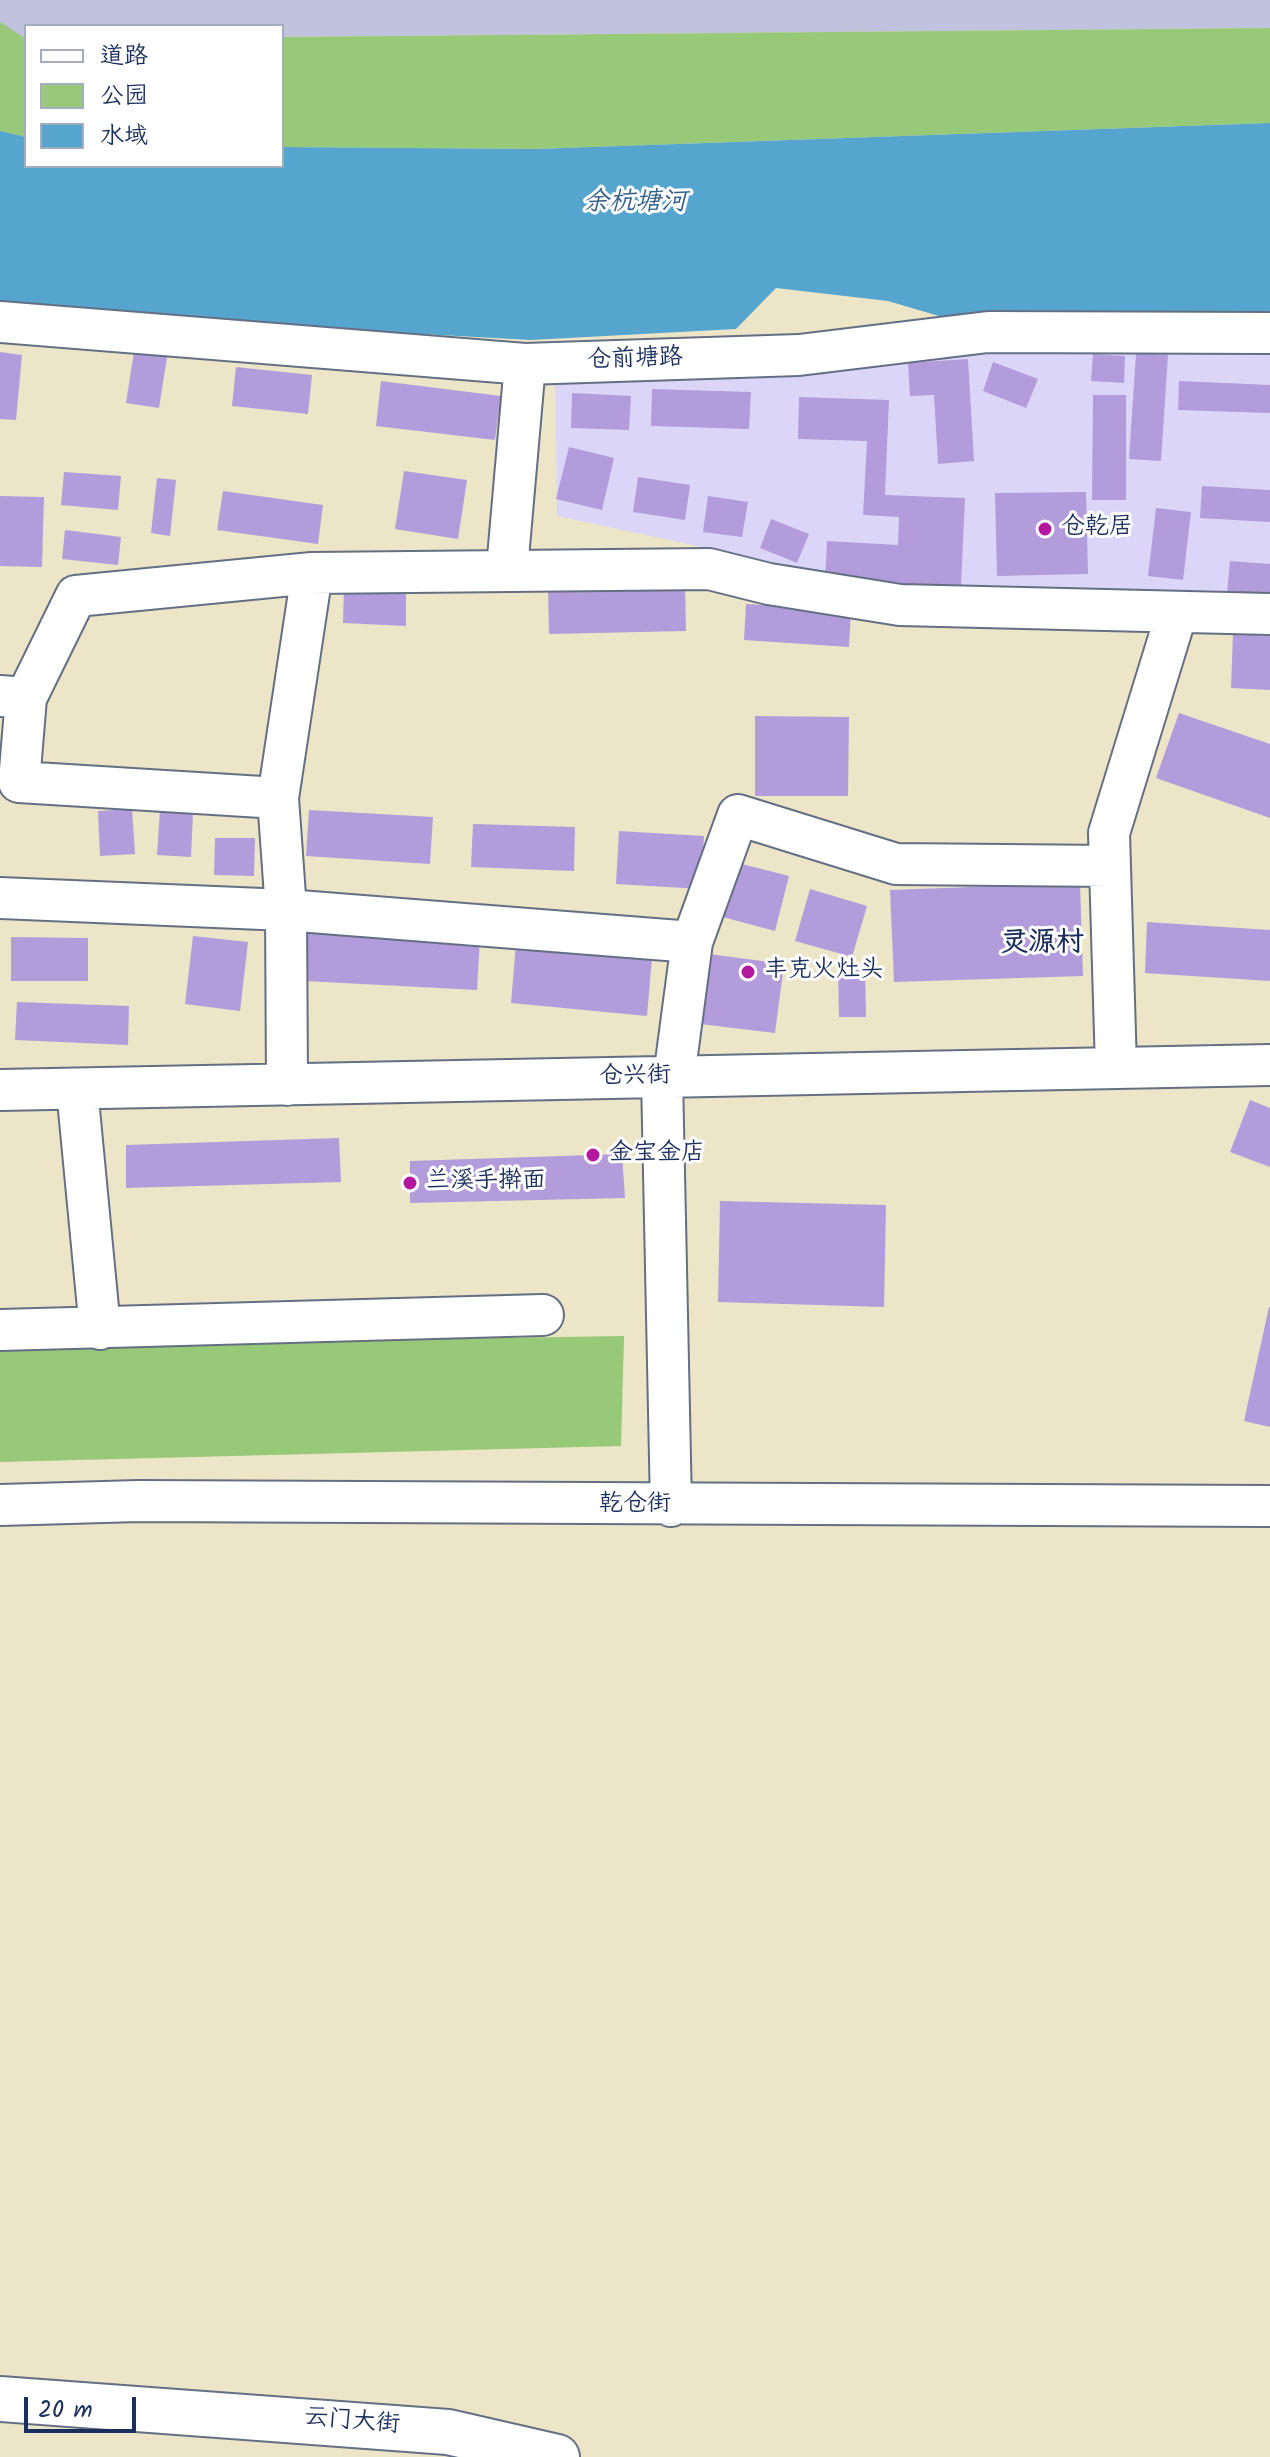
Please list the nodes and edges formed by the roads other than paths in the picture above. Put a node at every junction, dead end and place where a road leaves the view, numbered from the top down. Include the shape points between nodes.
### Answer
1 (0, 322) edge
2 (1270, 333) edge
3 (525, 364) junction
4 (507, 569) junction
5 (312, 573) junction
6 (1177, 612) junction
7 (1270, 614) edge
8 (13, 697) edge
9 (278, 798) junction
10 (1110, 866) junction
11 (0, 898) edge
12 (286, 910) junction
13 (692, 942) junction
14 (1270, 1065) edge
15 (1116, 1068) junction
16 (668, 1077) junction
17 (287, 1085) junction
18 (77, 1089) junction
19 (0, 1090) edge
20 (543, 1315) dead end
21 (100, 1329) junction
22 (0, 1330) edge
23 (0, 1505) edge
24 (671, 1506) junction
25 (1270, 1506) edge
26 (0, 2399) edge
27 (557, 2457) edge

1 - 3 street, 仓前塘路
2 - 3 street, 仓前塘路 via 988,332 799,355
3 - 4 street
4 - 5 street
4 - 6 street via 709,569 900,605
5 - 8 street via 76,596
5 - 9 street
6 - 7 street
6 - 10 street via 1109,833
8 - 9 street via 19,782
9 - 12 street
10 - 13 street via 896,864 738,815
10 - 15 street
11 - 12 street
12 - 13 street
12 - 17 street
13 - 16 street
14 - 15 street, 仓兴街
15 - 16 street, 仓兴街
16 - 17 street, 仓兴街
16 - 24 street
17 - 18 street, 仓兴街
18 - 19 street, 仓兴街
18 - 21 street
20 - 21 street
21 - 22 street
23 - 24 street, 乾仓街 via 138,1501
24 - 25 street, 乾仓街
26 - 27 main road, 云门大街 via 448,2432

